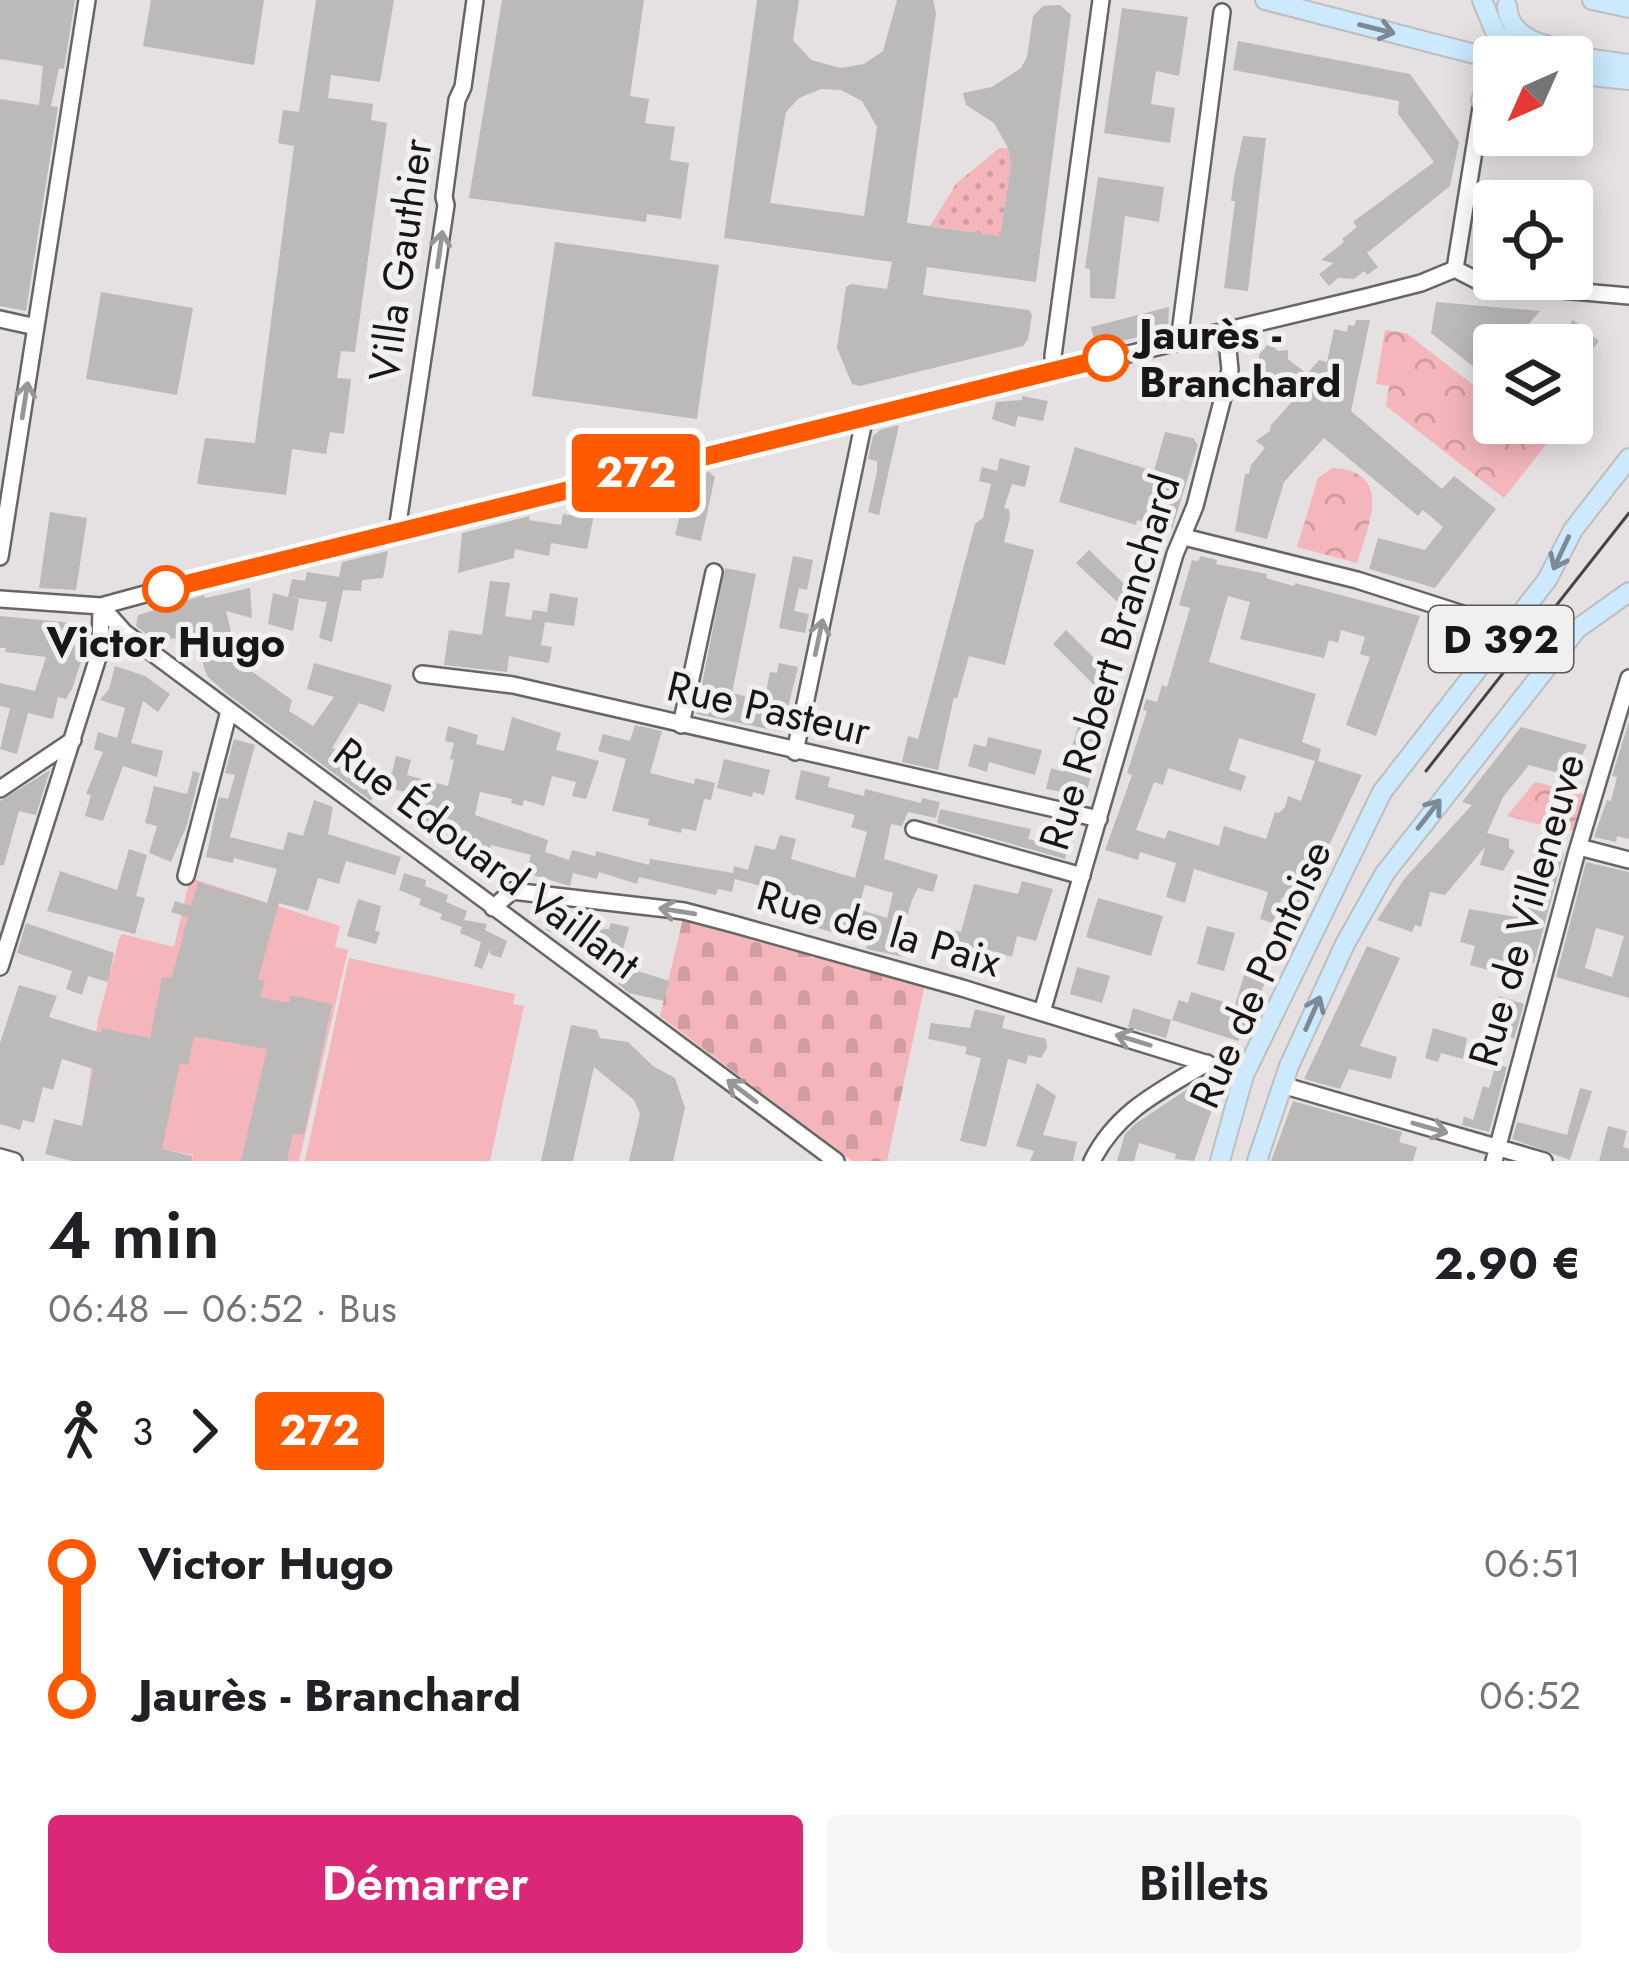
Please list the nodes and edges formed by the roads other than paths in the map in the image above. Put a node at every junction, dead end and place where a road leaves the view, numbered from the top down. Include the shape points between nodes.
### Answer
1 (87, 0) edge
2 (476, 0) edge
3 (1102, 0) edge
4 (1264, 0) edge
5 (1321, 0) edge
6 (1482, 0) edge
7 (1592, 0) edge
8 (1509, 3) edge
9 (1629, 8) edge
10 (1222, 12) dead end
11 (1336, 19) junction
12 (1496, 34) junction
13 (1499, 36) edge
14 (1524, 36) edge
15 (1473, 53) edge
16 (1593, 64) edge
17 (1629, 64) edge
18 (1593, 70) edge
19 (1629, 80) edge
20 (1476, 156) edge
21 (1455, 269) junction
22 (1629, 296) edge
23 (0, 320) edge
24 (37, 327) junction
25 (1226, 330) junction
26 (1180, 341) junction
27 (1054, 372) junction
28 (865, 416) junction
29 (1629, 458) edge
30 (398, 530) junction
31 (1184, 537) junction
32 (0, 557) edge
33 (714, 572) dead end
34 (1629, 592) edge
35 (0, 599) edge
36 (101, 606) junction
37 (1509, 629) junction
38 (422, 674) dead end
39 (1629, 678) edge
40 (229, 711) junction
41 (1623, 723) edge
42 (681, 725) junction
43 (73, 740) junction
44 (795, 752) junction
45 (0, 789) edge
46 (1099, 819) junction
47 (914, 830) dead end
48 (1579, 847) junction
49 (1629, 860) edge
50 (186, 876) dead end
51 (1082, 876) junction
52 (493, 908) junction
53 (0, 967) edge
54 (1042, 1012) junction
55 (1207, 1063) junction
56 (1244, 1076) junction
57 (1282, 1085) junction
58 (1496, 1154) edge
59 (0, 1157) edge
60 (14, 1161) edge
61 (836, 1161) edge
62 (1092, 1161) edge
63 (1220, 1161) edge
64 (1257, 1161) edge
65 (1544, 1161) edge

1 - 24 street
30 -> 2 street, Villa Gauthier
3 - 27 street
4 - 11 main road
5 - 11 main road
6 - 12 main road
7 - 9 main road
8 - 12 main road
8 - 14 main road via 1510,20
10 - 26 street
11 -> 15 main road
12 - 13 main road
16 - 17 main road
18 - 19 main road
20 - 21 street
21 - 22 street via 1481,283
21 - 25 street
23 - 24 street
32 -> 24 street
25 - 26 street
25 - 31 street, Rue Robert Branchard via 1230,370
26 - 27 street
27 - 28 street
28 - 30 street
44 -> 28 street
29 -> 37 main road, D 392
30 - 36 street
31 - 37 street
31 - 46 street, Rue Robert Branchard
33 - 42 street
57 -> 34 main road, Rue de Pontoise / D 392 via 1362,910 1402,850 1583,622
35 - 36 street
36 - 40 street, Rue Édouard Vaillant
36 - 43 street via 100,651
37 - 56 main road, Rue de Pontoise / D 392 via 1388,784
38 - 42 street, Rue Pasteur via 513,685
39 - 41 street, Rue de Villeneuve
40 - 50 street
40 - 52 street, Rue Édouard Vaillant
41 - 48 street, Rue de Villeneuve
42 - 44 street, Rue Pasteur
43 - 45 street
43 - 53 street
44 - 46 street, Rue Pasteur
46 - 51 street, Rue Robert Branchard
47 - 51 street
48 - 49 street
48 - 58 street, Rue de Villeneuve
51 - 54 street, Rue Robert Branchard
54 -> 52 street, Rue de la Paix via 684,911 512,891
61 -> 52 street, Rue Édouard Vaillant
55 -> 54 street, Rue de la Paix
55 - 56 street, Rue de la Paix
55 - 62 street via 1133,1108 1106,1132
56 - 63 main road, Rue de Pontoise / D 392
57 -> 58 street
57 - 64 main road, Rue de Pontoise / D 392
58 - 65 street
59 - 60 street

